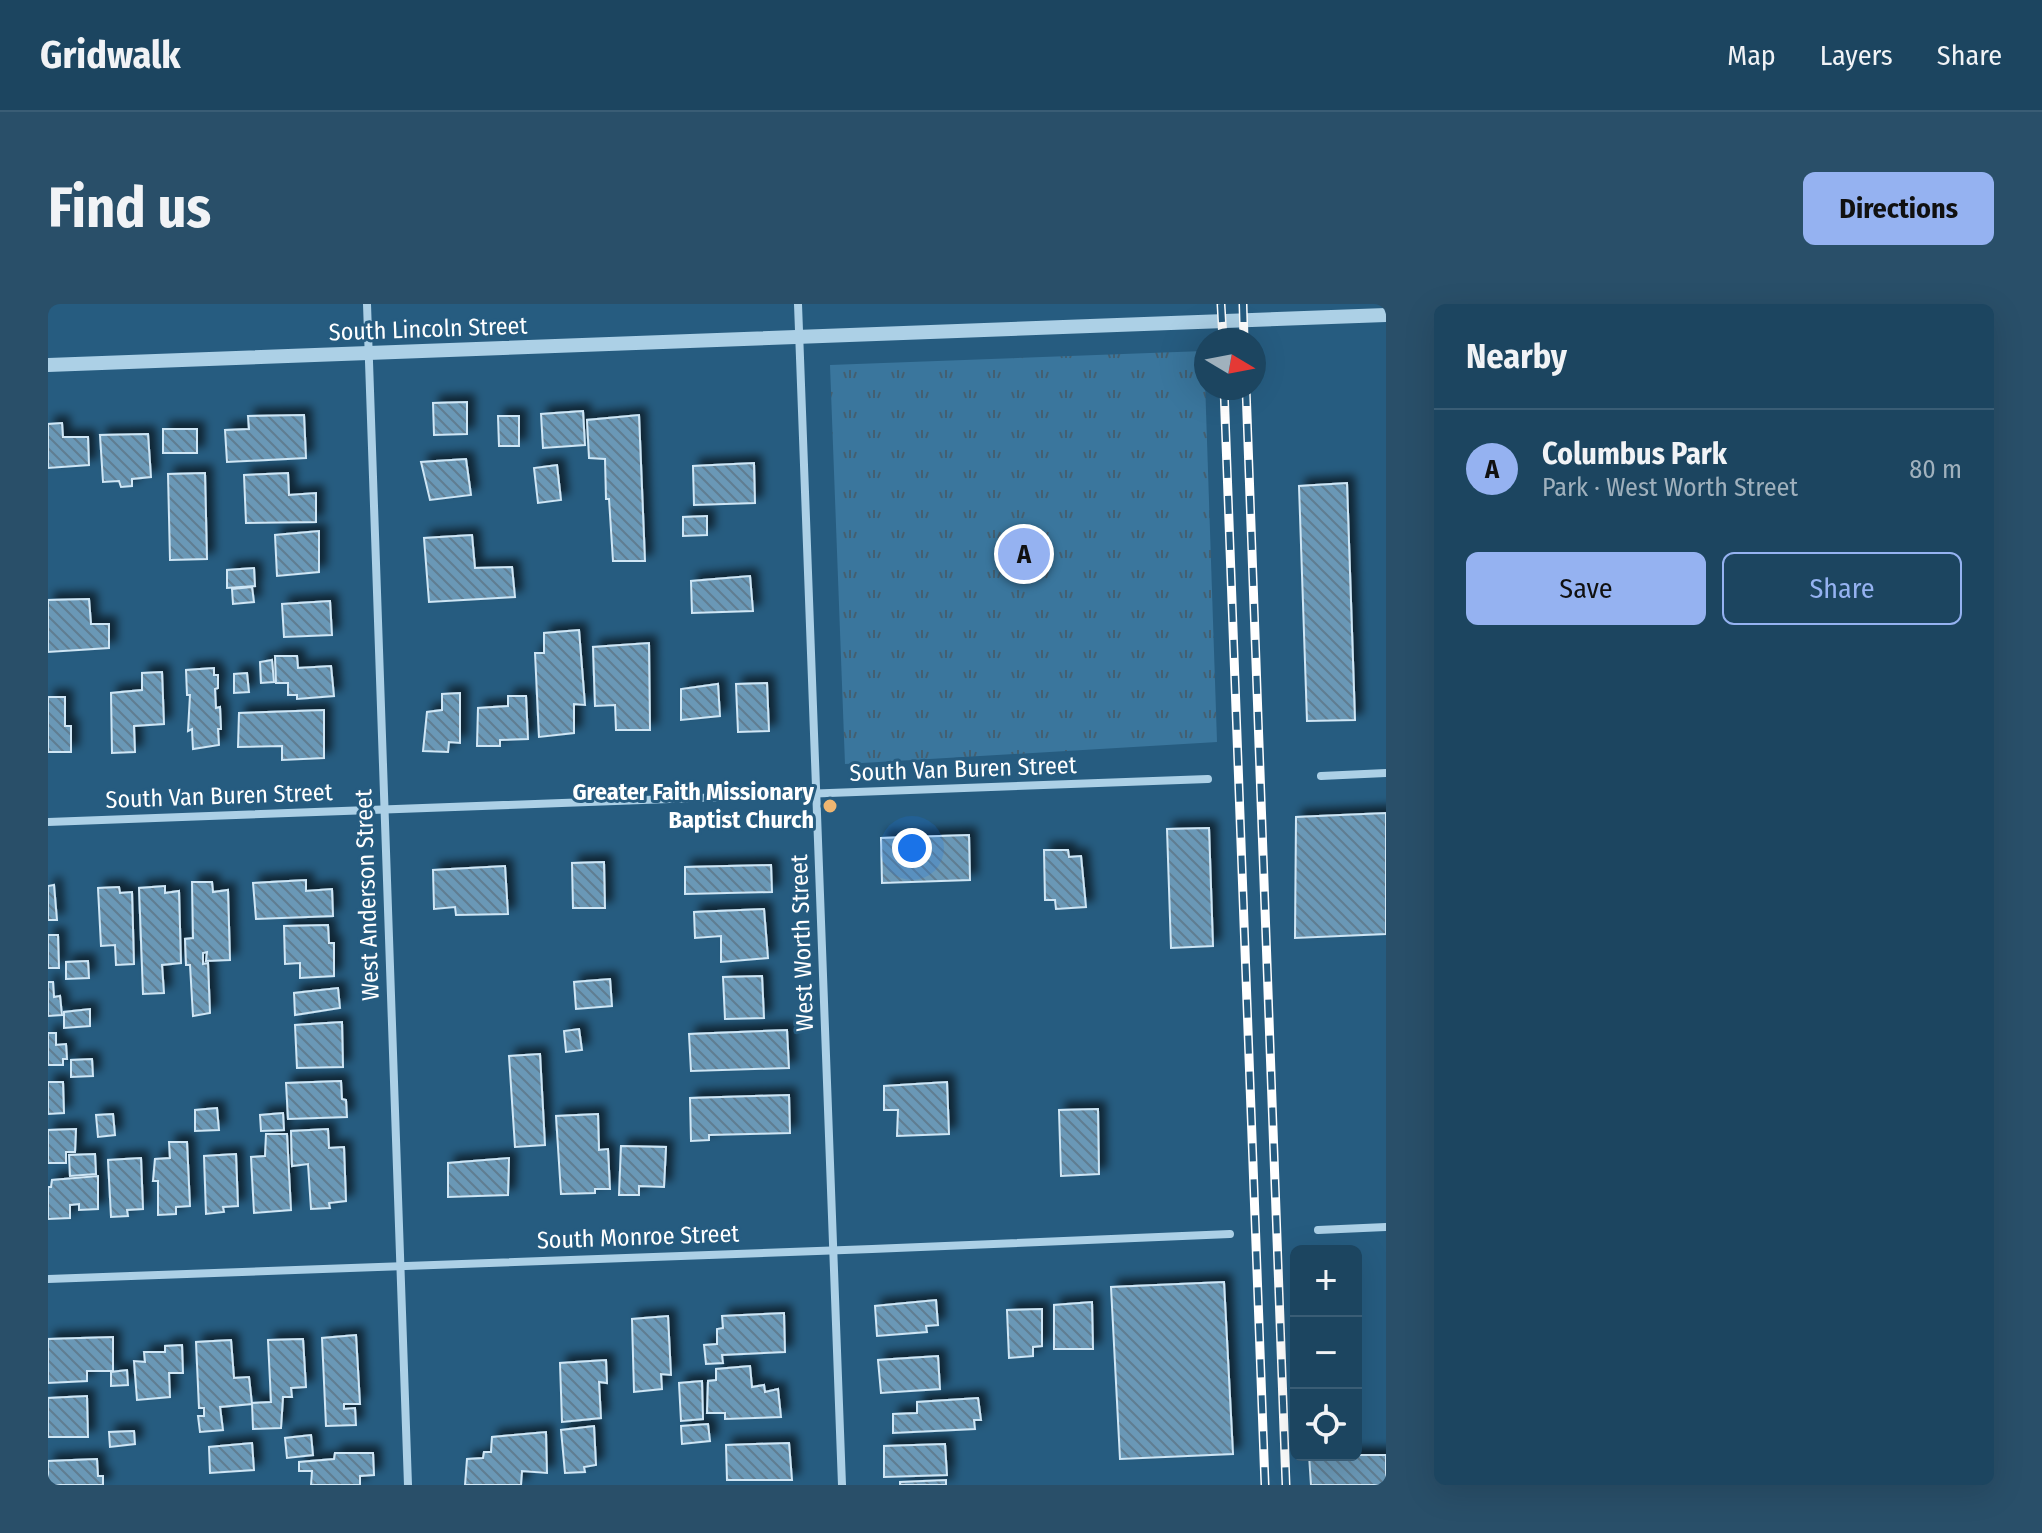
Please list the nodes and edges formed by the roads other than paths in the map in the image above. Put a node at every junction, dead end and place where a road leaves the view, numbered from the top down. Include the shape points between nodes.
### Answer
1 (367, 304) edge
2 (798, 304) edge
3 (1386, 315) edge
4 (799, 337) junction
5 (368, 354) junction
6 (48, 365) edge
7 (1386, 773) edge
8 (1321, 776) dead end
9 (1208, 779) dead end
10 (816, 794) junction
11 (384, 809) junction
12 (48, 822) edge
13 (1386, 1227) edge
14 (1318, 1230) dead end
15 (1230, 1234) dead end
16 (833, 1249) junction
17 (401, 1266) junction
18 (48, 1279) edge
19 (408, 1485) edge
20 (842, 1485) edge

1 - 5 street, West Anderson Street
2 - 4 street, West Worth Street
3 - 4 street, South Lincoln Street
4 - 5 street, South Lincoln Street
4 - 10 street, West Worth Street
5 - 6 street, South Lincoln Street
5 - 11 street, West Anderson Street
7 - 8 street
9 - 10 street, South Van Buren Street
10 - 11 street, South Van Buren Street
10 - 16 street, West Worth Street
11 - 12 street, South Van Buren Street
11 - 17 street, West Anderson Street
13 - 14 street
15 - 16 street, South Monroe Street
16 - 17 street, South Monroe Street
16 - 20 street, West Worth Street
17 - 18 street, South Monroe Street
17 - 19 street, West Anderson Street

